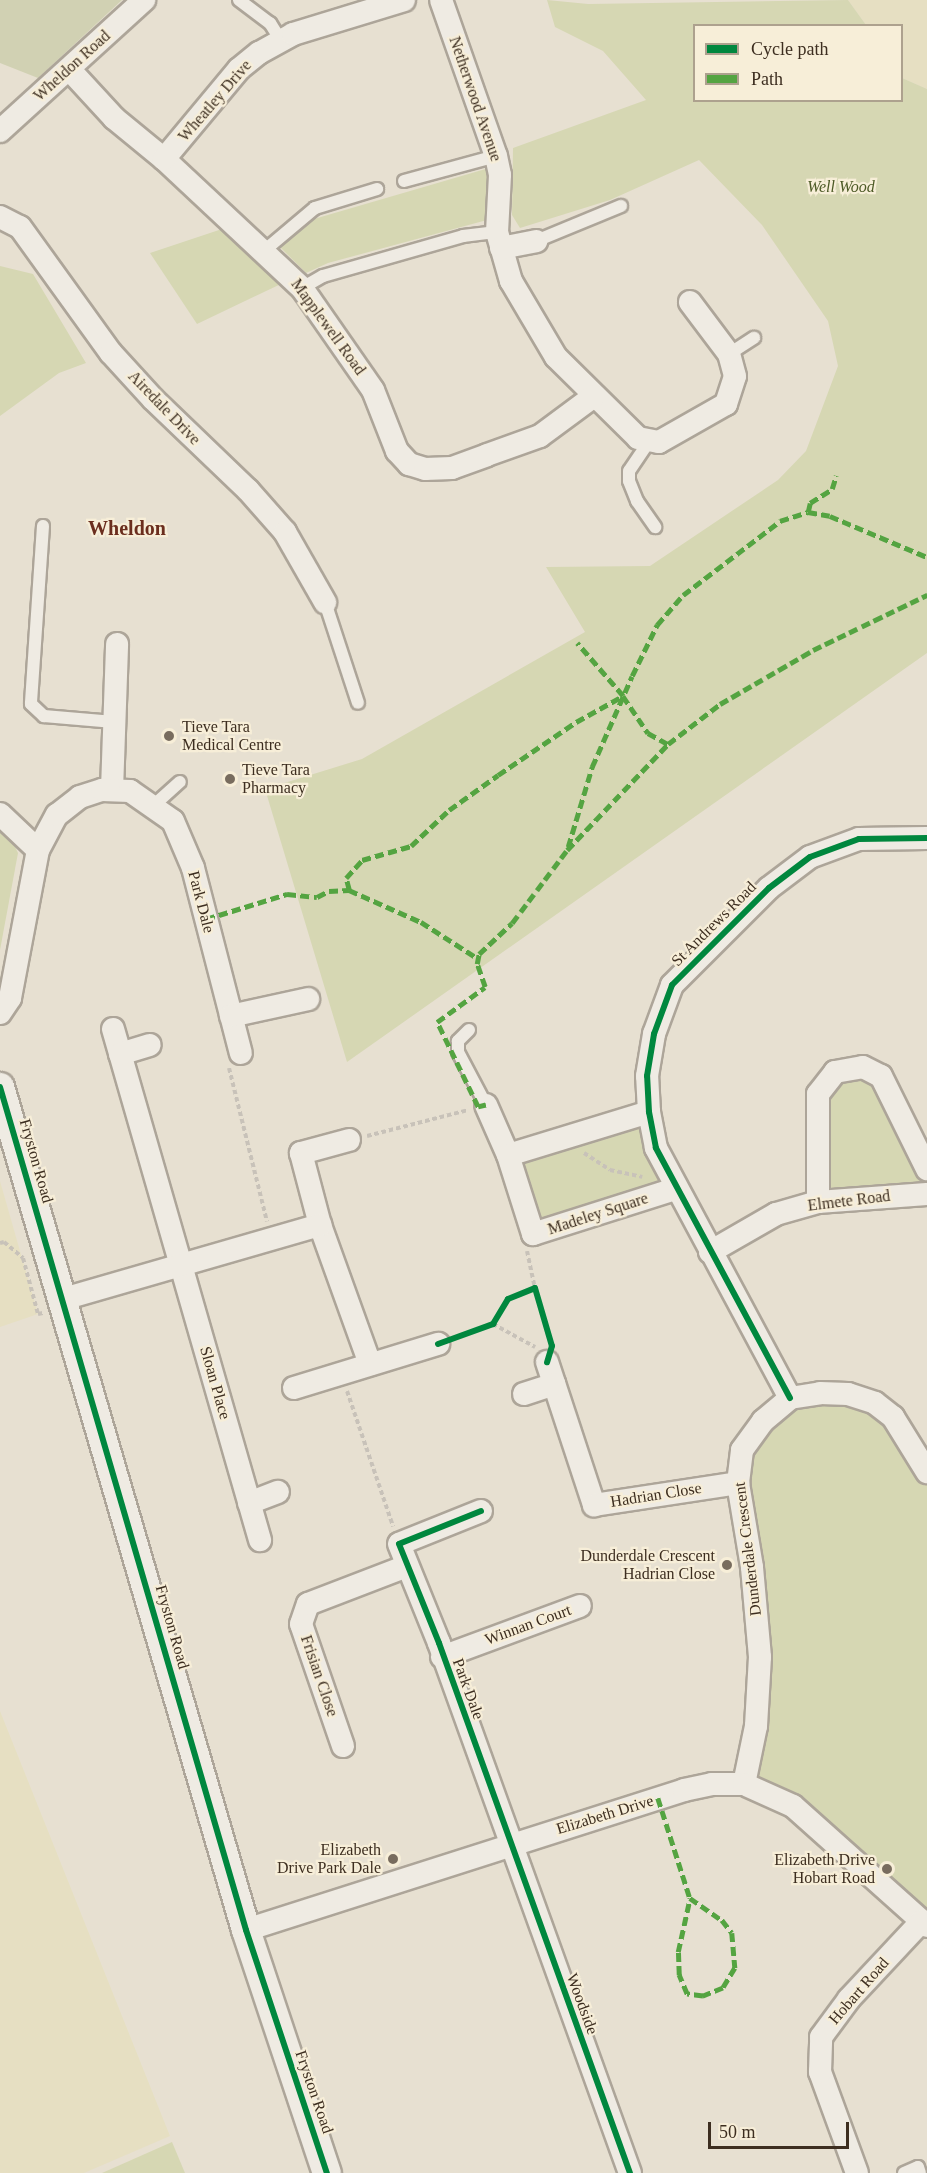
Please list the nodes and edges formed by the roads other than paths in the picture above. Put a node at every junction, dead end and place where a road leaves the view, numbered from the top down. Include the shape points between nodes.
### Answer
1 (144, 0) edge
2 (239, 0) edge
3 (404, 0) edge
4 (441, 0) edge
5 (280, 39) junction
6 (69, 69) junction
7 (0, 131) edge
8 (496, 156) junction
9 (165, 159) junction
10 (404, 181) dead end
11 (377, 189) dead end
12 (621, 206) dead end
13 (0, 217) edge
14 (499, 240) junction
15 (536, 241) joint
16 (265, 250) junction
17 (302, 288) junction
18 (690, 302) dead end
19 (754, 338) dead end
20 (729, 354) junction
21 (594, 396) junction
22 (650, 440) junction
23 (43, 526) dead end
24 (655, 527) dead end
25 (326, 602) joint
26 (117, 644) dead end
27 (358, 703) dead end
28 (114, 722) junction
29 (180, 782) dead end
30 (112, 790) junction
31 (153, 806) junction
32 (0, 814) edge
33 (927, 838) edge
34 (38, 850) junction
35 (308, 999) dead end
36 (0, 1013) edge
37 (231, 1016) junction
38 (112, 1029) dead end
39 (470, 1030) dead end
40 (150, 1045) dead end
41 (241, 1053) road end
42 (120, 1054) junction
43 (0, 1087) edge
44 (482, 1106) joint
45 (649, 1112) junction
46 (349, 1140) road end
47 (508, 1155) junction
48 (927, 1169) edge
49 (673, 1184) junction
50 (927, 1194) edge
51 (818, 1202) junction
52 (320, 1225) junction
53 (710, 1252) junction
54 (180, 1264) junction
55 (61, 1305) junction
56 (438, 1344) dead end
57 (370, 1365) junction
58 (294, 1388) dead end
59 (524, 1394) dead end
60 (790, 1398) junction
61 (922, 1448) edge
62 (927, 1472) edge
63 (738, 1483) junction
64 (278, 1492) dead end
65 (249, 1503) junction
66 (481, 1511) dead end
67 (260, 1540) dead end
68 (407, 1566) junction
69 (580, 1606) dead end
70 (442, 1657) junction
71 (343, 1746) dead end
72 (744, 1784) junction
73 (510, 1845) junction
74 (924, 1924) edge
75 (246, 1930) junction
76 (327, 2173) edge
77 (630, 2173) edge
78 (857, 2173) edge
79 (904, 2173) edge
80 (920, 2173) edge

1 - 6 street, Wheldon Road
2 - 5 lane via 270,23
3 - 5 street, Wheatley Drive
4 - 8 street, Netherwood Avenue
5 - 9 street, Wheatley Drive via 239,69
6 - 7 street, Wheldon Road
6 - 9 street, Mapplewell Road via 114,118
8 - 10 lane
8 - 14 street, Netherwood Avenue via 500,175
9 - 16 street, Mapplewell Road
11 - 16 lane via 315,208
12 - 15 lane
13 - 25 street, Airedale Drive via 20,227 111,353 153,399 248,489 285,532
14 - 15 street
14 - 17 lane via 463,236 323,276
14 - 21 street, Netherwood Avenue via 511,281 528,313 556,357
16 - 17 street, Mapplewell Road
17 - 21 street, Mapplewell Road via 373,390 397,451 409,464 425,470 452,468 540,436
18 - 20 street
19 - 20 lane
20 - 22 street via 735,376 726,404 659,442
21 - 22 street, Netherwood Avenue via 638,438
22 - 24 lane via 632,464 629,481
23 - 28 lane via 31,704 44,716
25 - 27 lane
26 - 28 street
28 - 30 street
29 - 31 lane
30 - 31 street, Park Dale via 130,791
30 - 34 street, Park Dale via 91,793 57,815
31 - 37 street, Park Dale via 173,821 193,868
32 - 34 street
33 - 45 street, St Andrews Road via 859,839 810,857 769,888 672,986 654,1034 647,1076
34 - 36 street, Park Dale via 10,998
35 - 37 street
37 - 41 street, Park Dale
38 - 42 street, Sloan Place
39 - 44 lane via 458,1041 458,1052
40 - 42 street
42 - 54 street, Sloan Place
43 - 55 street, Fryston Road
44 - 47 street, Madeley Square
45 - 47 street
45 - 49 street, St Andrews Road via 656,1148
46 - 52 street via 301,1153
47 - 49 street, Madeley Square via 533,1234
48 - 51 street via 881,1076 863,1067 835,1071 818,1094
49 - 53 street, St Andrews Road
50 - 51 street, Elmete Road
51 - 53 street, Elmete Road via 776,1214
52 - 54 street
52 - 57 street
53 - 60 street, St Andrews Road
54 - 55 street
54 - 65 street, Sloan Place
55 - 75 street, Fryston Road
56 - 57 street
57 - 58 street
59 - 63 street, Hadrian Close via 550,1367 594,1505
60 - 61 street via 848,1394 875,1403
60 - 63 street, Dunderdale Crescent via 763,1421 742,1450
61 - 62 street
63 - 72 street, Dunderdale Crescent via 752,1567 760,1657 756,1726
64 - 65 street
65 - 67 street, Sloan Place
66 - 68 street, Park Dale via 399,1544
68 - 70 street, Park Dale
68 - 71 street, Frisian Close via 308,1604 301,1624
69 - 70 street, Winnan Court
70 - 73 street, Park Dale
72 - 73 street, Elizabeth Drive via 712,1784 684,1790
72 - 74 street, Elizabeth Drive via 793,1806
73 - 75 street, Elizabeth Drive
73 - 77 street, Woodside
74 - 78 street, Hobart Road via 849,1999 822,2037 820,2072
75 - 76 street, Fryston Road
79 - 80 lane via 918,2168

